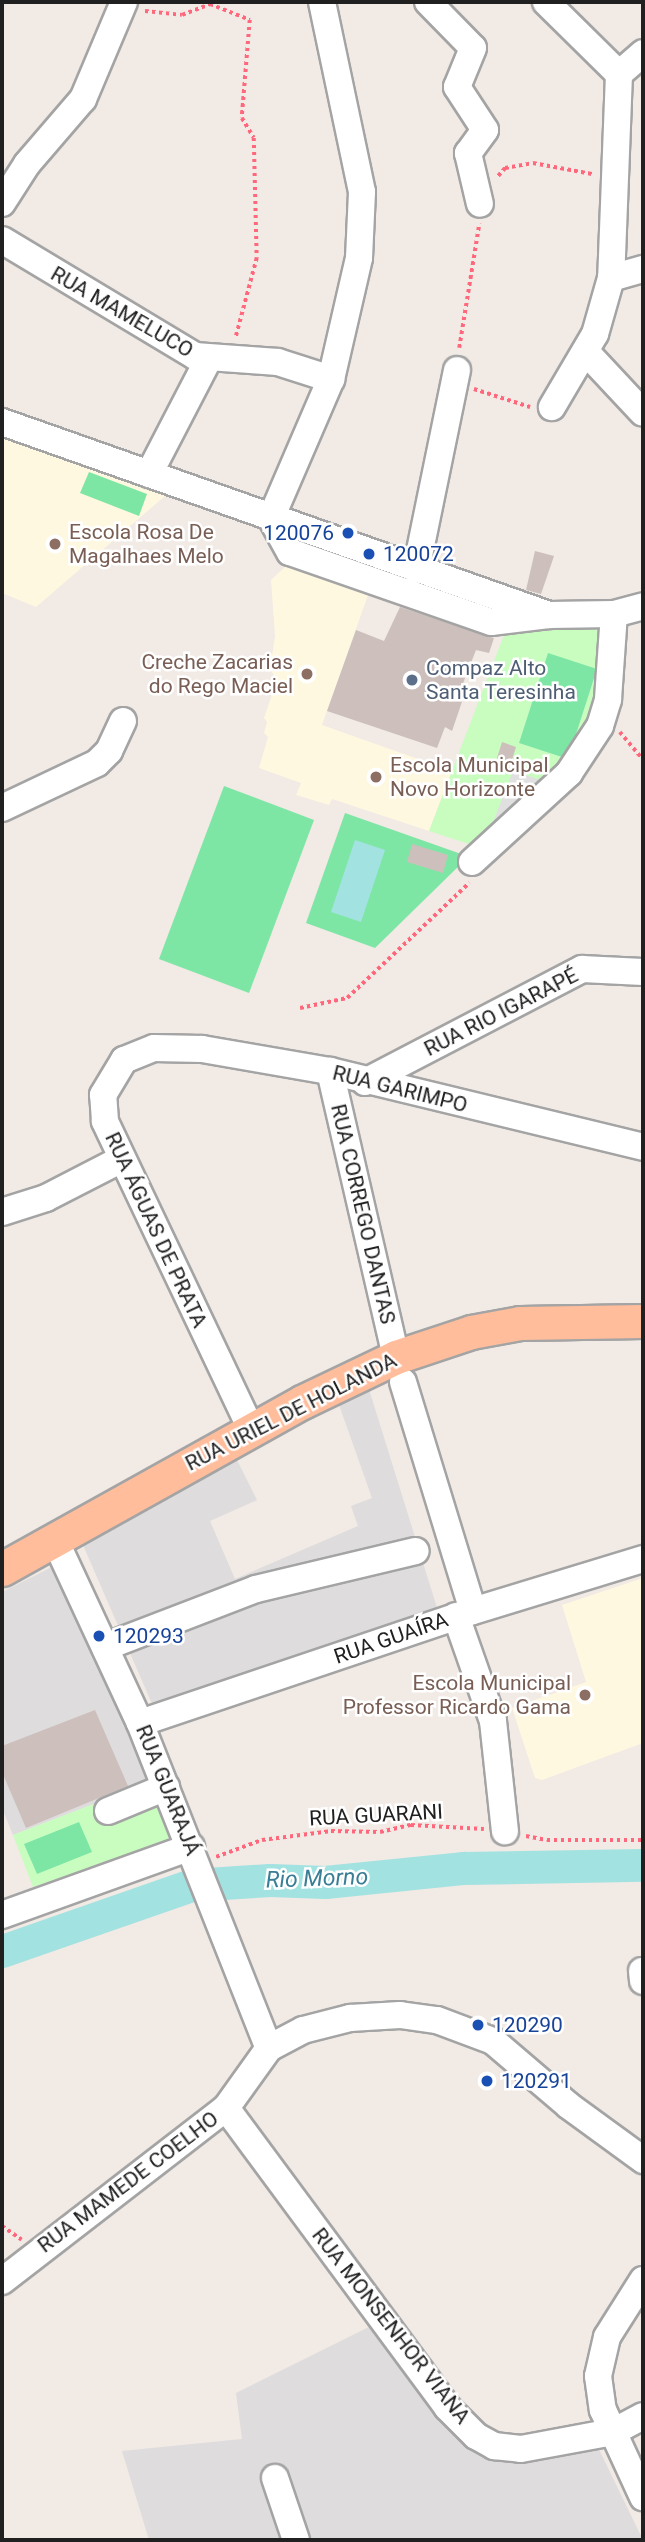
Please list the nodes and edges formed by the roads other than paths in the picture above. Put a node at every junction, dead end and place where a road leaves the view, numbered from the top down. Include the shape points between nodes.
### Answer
1 (322, 2) edge
2 (428, 2) edge
3 (545, 2) edge
4 (124, 3) edge
5 (643, 54) edge
6 (619, 74) junction
7 (2, 203) edge
8 (480, 204) road end
9 (10, 245) edge
10 (643, 269) edge
11 (611, 278) junction
12 (586, 352) junction
13 (219, 360) junction
14 (457, 362) road end
15 (331, 379) junction
16 (552, 407) road end
17 (643, 413) edge
18 (2, 422) edge
19 (149, 474) junction
20 (271, 518) junction
21 (416, 570) junction
22 (643, 606) edge
23 (614, 614) junction
24 (549, 615) junction
25 (123, 721) dead end
26 (2, 808) edge
27 (472, 862) dead end
28 (643, 972) edge
29 (154, 1048) joint
30 (330, 1070) junction
31 (365, 1082) junction
32 (643, 1147) edge
33 (122, 1159) junction
34 (2, 1212) edge
35 (643, 1321) edge
36 (400, 1369) junction
37 (251, 1429) junction
38 (54, 1538) junction
39 (416, 1551) dead end
40 (643, 1559) edge
41 (2, 1569) edge
42 (464, 1614) junction
43 (113, 1644) junction
44 (140, 1723) junction
45 (166, 1787) junction
46 (108, 1811) dead end
47 (505, 1831) road end
48 (197, 1861) junction
49 (2, 1915) edge
50 (642, 1971) edge
51 (643, 1981) edge
52 (269, 2048) junction
53 (226, 2108) junction
54 (643, 2157) edge
55 (643, 2280) edge
56 (2, 2281) edge
57 (643, 2416) edge
58 (608, 2421) junction
59 (275, 2478) dead end
60 (643, 2497) edge
61 (296, 2540) edge

1 - 15 street via 362,192 359,258
2 - 8 street via 473,48 457,87 485,130 468,153
3 - 6 street
4 - 7 street via 83,99 27,164
5 - 6 street
6 - 11 street
9 - 13 street, RUA MAMELUCO via 53,274
10 - 11 street
11 - 12 street via 603,314
12 - 16 street
12 - 17 street
13 - 15 street via 278,362
13 - 19 street
14 - 21 street
15 - 20 street
18 - 19 street
19 - 20 street
20 - 21 street
20 - 24 street via 290,552 491,622
21 - 24 street
22 - 23 street
23 - 24 street
23 - 27 street via 608,699 600,726 569,773
25 - 26 street via 109,751 97,764
28 - 31 street, RUA RIO IGARAPÉ via 582,969
29 - 30 street, RUA GARIMPO via 202,1049
29 - 33 street, RUA ÁGUAS DE PRATA via 124,1060 103,1095 105,1121
30 - 31 street, RUA GARIMPO
30 - 36 street, RUA CORREGO DANTAS
31 - 32 street, RUA GARIMPO
33 - 34 street via 46,1198
33 - 37 street, RUA ÁGUAS DE PRATA
35 - 36 main road, RUA URIEL DE HOLANDA via 520,1323 471,1332
36 - 37 main road, RUA URIEL DE HOLANDA
36 - 42 street, RUA CORREGO DANTAS
37 - 38 main road, RUA URIEL DE HOLANDA
38 - 41 main road, RUA URIEL DE HOLANDA
38 - 43 street, RUA GUARAJÁ
39 - 43 street via 257,1589
40 - 42 street, RUA GUAÍRA
42 - 44 street, RUA GUAÍRA
42 - 47 street, RUA CORREGO DANTAS via 493,1721
43 - 44 street, RUA GUARAJÁ
44 - 45 street, RUA GUARAJÁ
45 - 46 street
45 - 48 street, RUA GUARAJÁ
48 - 49 street
48 - 52 street, RUA GUARAJÁ
50 - 51 street
52 - 53 street, RUA MAMEDE COELHO
52 - 54 street, RUA MAMEDE COELHO via 303,2030 350,2018 400,2015 437,2020 493,2041 579,2114
53 - 56 street, RUA MAMEDE COELHO
53 - 58 street, RUA MONSENHOR VIANA via 447,2407 477,2436 494,2446 521,2449
55 - 58 street via 598,2360
57 - 58 street, RUA MONSENHOR VIANA
58 - 60 street
59 - 61 street

